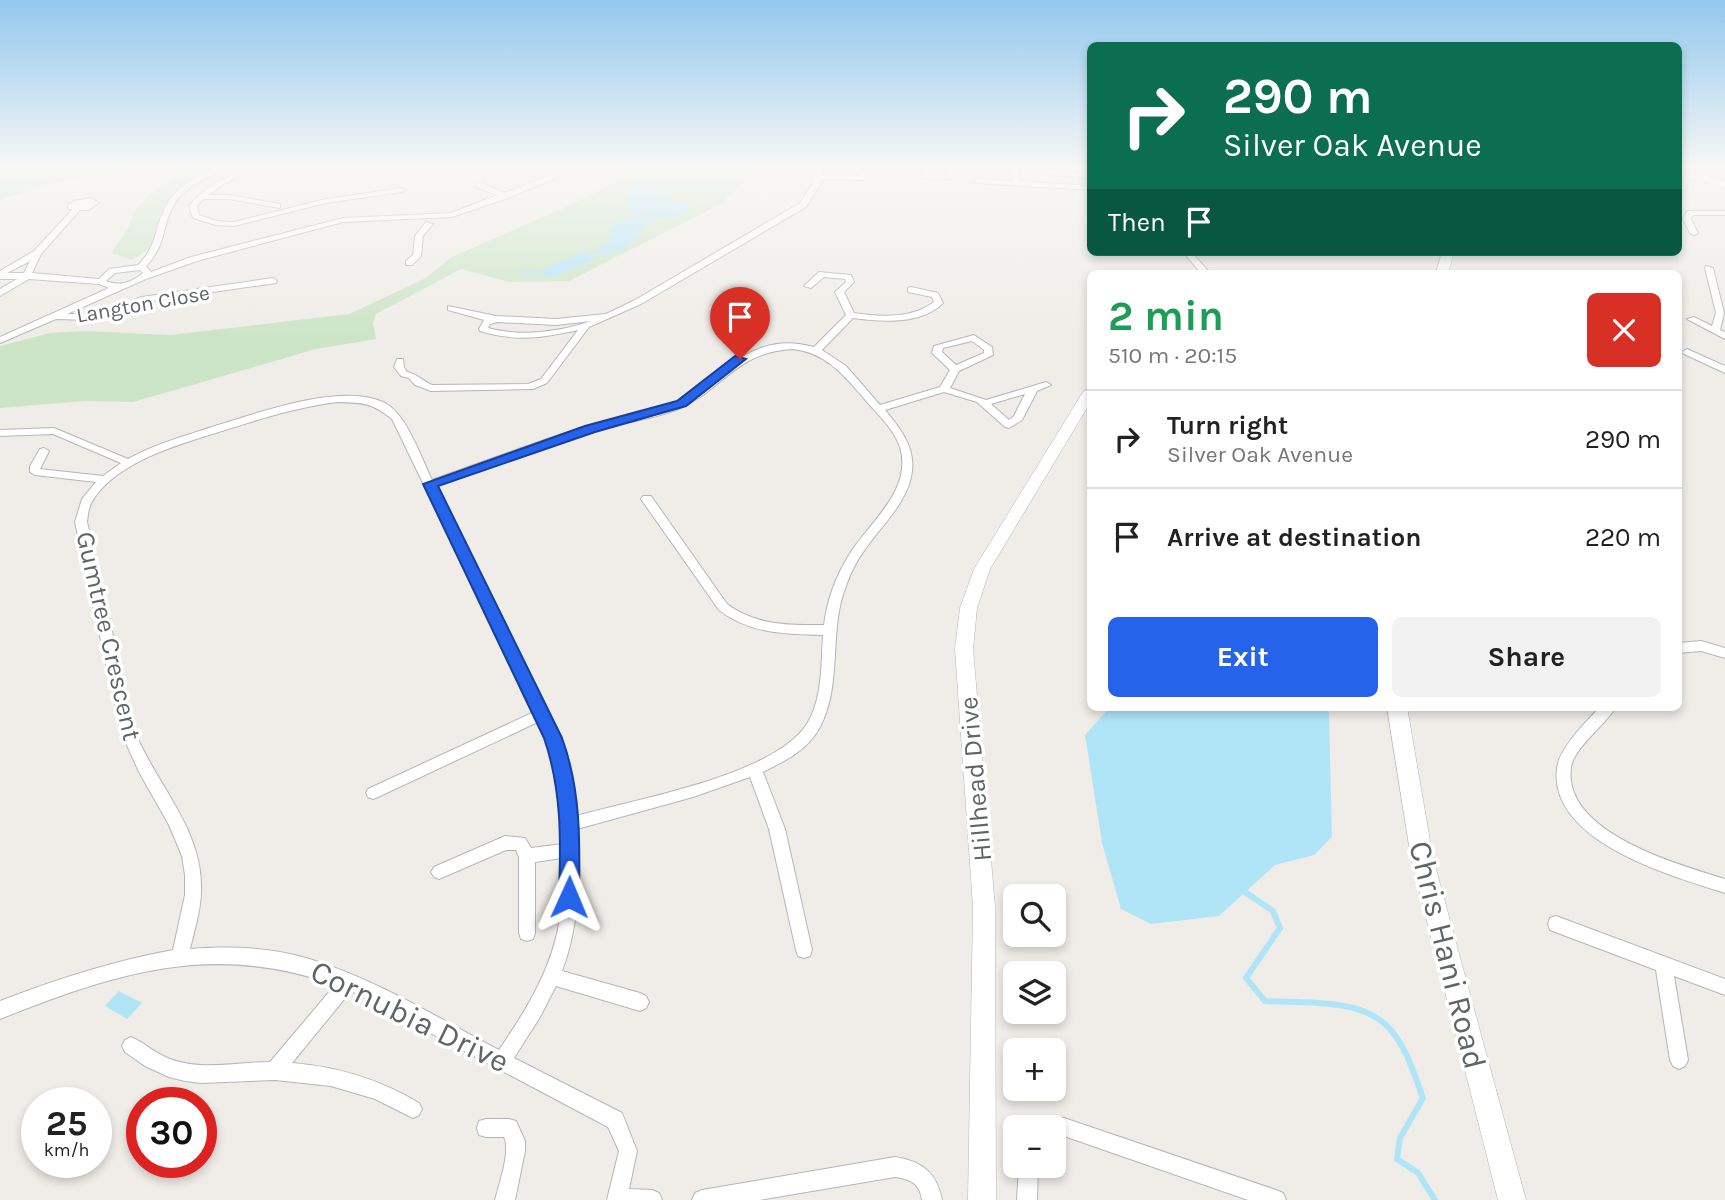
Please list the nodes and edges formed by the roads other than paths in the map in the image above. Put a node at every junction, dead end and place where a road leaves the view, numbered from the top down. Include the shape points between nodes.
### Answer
1 (64, 223) edge
2 (164, 223) edge
3 (332, 223) edge
4 (425, 223) edge
5 (773, 223) edge
6 (1689, 223) edge
7 (429, 224) joint
8 (1694, 233) dead end
9 (156, 247) junction
10 (37, 253) junction
11 (1191, 256) edge
12 (194, 259) junction
13 (409, 263) dead end
14 (126, 267) junction
15 (142, 267) junction
16 (1709, 268) dead end
17 (1203, 270) edge
18 (112, 271) junction
19 (0, 275) edge
20 (27, 276) junction
21 (46, 276) junction
22 (144, 277) junction
23 (273, 281) dead end
24 (101, 283) junction
25 (122, 286) junction
26 (808, 286) dead end
27 (911, 290) dead end
28 (0, 293) edge
29 (452, 308) dead end
30 (58, 314) junction
31 (851, 315) junction
32 (608, 316) junction
33 (496, 319) junction
34 (1691, 319) dead end
35 (538, 322) junction
36 (585, 326) junction
37 (1715, 331) junction
38 (529, 335) junction
39 (1725, 336) edge
40 (0, 340) edge
41 (817, 350) junction
42 (1687, 352) dead end
43 (400, 361) dead end
44 (955, 369) junction
45 (1725, 370) edge
46 (1046, 385) dead end
47 (944, 389) junction
48 (1033, 389) junction
49 (1087, 397) edge
50 (985, 403) junction
51 (878, 410) junction
52 (0, 433) edge
53 (44, 451) dead end
54 (129, 463) junction
55 (106, 480) junction
56 (430, 484) junction
57 (647, 499) dead end
58 (829, 630) junction
59 (1682, 648) edge
60 (1725, 653) edge
61 (1398, 711) edge
62 (1603, 711) edge
63 (541, 715) junction
64 (755, 771) junction
65 (373, 793) dead end
66 (571, 824) junction
67 (570, 850) junction
68 (527, 856) junction
69 (439, 872) dead end
70 (1725, 886) edge
71 (1556, 924) dead end
72 (527, 933) dead end
73 (804, 950) dead end
74 (180, 956) junction
75 (1664, 965) junction
76 (551, 976) junction
77 (349, 981) junction
78 (1725, 987) edge
79 (640, 1002) dead end
80 (0, 1010) edge
81 (131, 1046) dead end
82 (1679, 1059) dead end
83 (502, 1060) junction
84 (274, 1071) junction
85 (413, 1109) dead end
86 (1066, 1127) edge
87 (486, 1128) dead end
88 (1028, 1178) edge
89 (617, 1199) edge
90 (505, 1200) edge
91 (652, 1200) edge
92 (702, 1200) edge
93 (932, 1200) edge
94 (982, 1200) edge
95 (1027, 1200) edge
96 (1276, 1200) edge
97 (1511, 1200) edge

1 - 10 street
2 - 9 street
3 - 12 street
4 - 7 street
5 - 32 street
6 - 8 street
7 - 13 street via 419,236 417,256
9 - 14 street
9 - 15 street
10 - 19 street
10 - 20 street
11 - 17 street
12 - 15 street
12 - 22 street
14 - 15 street
14 - 18 street
15 - 22 street via 148,271
16 - 37 street via 1720,313
18 - 21 street
18 - 24 street
19 - 20 street
20 - 21 street
20 - 28 street
21 - 24 street
22 - 25 street
23 - 30 street, Langton Close via 142,300 83,318
24 - 25 street
24 - 30 street
25 - 30 street
26 - 31 street via 822,274 848,277 850,282 839,292
27 - 31 street via 935,295 939,303 926,311 889,319
29 - 33 street
30 - 40 street
31 - 41 street
32 - 35 street
32 - 36 street
33 - 35 street
33 - 38 street via 484,326 486,332
34 - 37 street
35 - 38 street
36 - 38 street
36 - 43 street via 550,375 530,387 431,388 404,374
37 - 39 street
41 - 51 street via 839,364
41 - 56 street via 761,349 724,369 681,404 590,429
42 - 45 street
44 - 44 street via 937,354 939,346 974,338 989,349 988,355
44 - 47 street
46 - 48 street
47 - 50 street
47 - 51 street
48 - 50 street
48 - 50 street via 1012,424 1002,422
49 - 94 street, Hillhead Drive via 982,569 967,611 964,649 984,907
51 - 58 street via 905,447 906,476 893,504 845,571
52 - 54 street via 54,431
53 - 55 street via 35,472
54 - 55 street, Gumtree Crescent
54 - 56 street, Gumtree Crescent via 167,445 287,408 345,400 379,404 392,412
55 - 74 street, Gumtree Crescent via 90,495 81,522 128,732 181,836 193,874
56 - 63 street, Gumtree Crescent
57 - 58 street via 733,616 766,626
58 - 64 street via 820,716 800,743
59 - 60 street via 1701,646
61 - 97 street, Chris Hani Road via 1422,858
62 - 70 street via 1567,759 1565,786 1572,803 1602,835 1623,848
63 - 65 street
63 - 66 street, Gumtree Crescent via 562,763
64 - 66 street
64 - 73 street via 777,829
66 - 67 street, Gumtree Crescent
67 - 68 street
67 - 76 street, Gumtree Crescent via 568,920
68 - 69 street via 520,843 505,844
68 - 72 street
71 - 75 street
74 - 77 street, Cornubia Drive via 253,954 314,966
74 - 80 street, Cornubia Drive via 97,974
75 - 78 street
75 - 82 street
76 - 79 street
76 - 83 street, Gumtree Crescent via 533,1017
77 - 83 street, Cornubia Drive
77 - 84 street
81 - 84 street via 152,1063 180,1073
83 - 89 street, Cornubia Drive via 609,1116 624,1136 628,1152
84 - 85 street via 364,1083
86 - 96 street
87 - 90 street via 509,1128 516,1141
88 - 95 street
89 - 91 street
92 - 93 street via 895,1167 921,1174 931,1188

